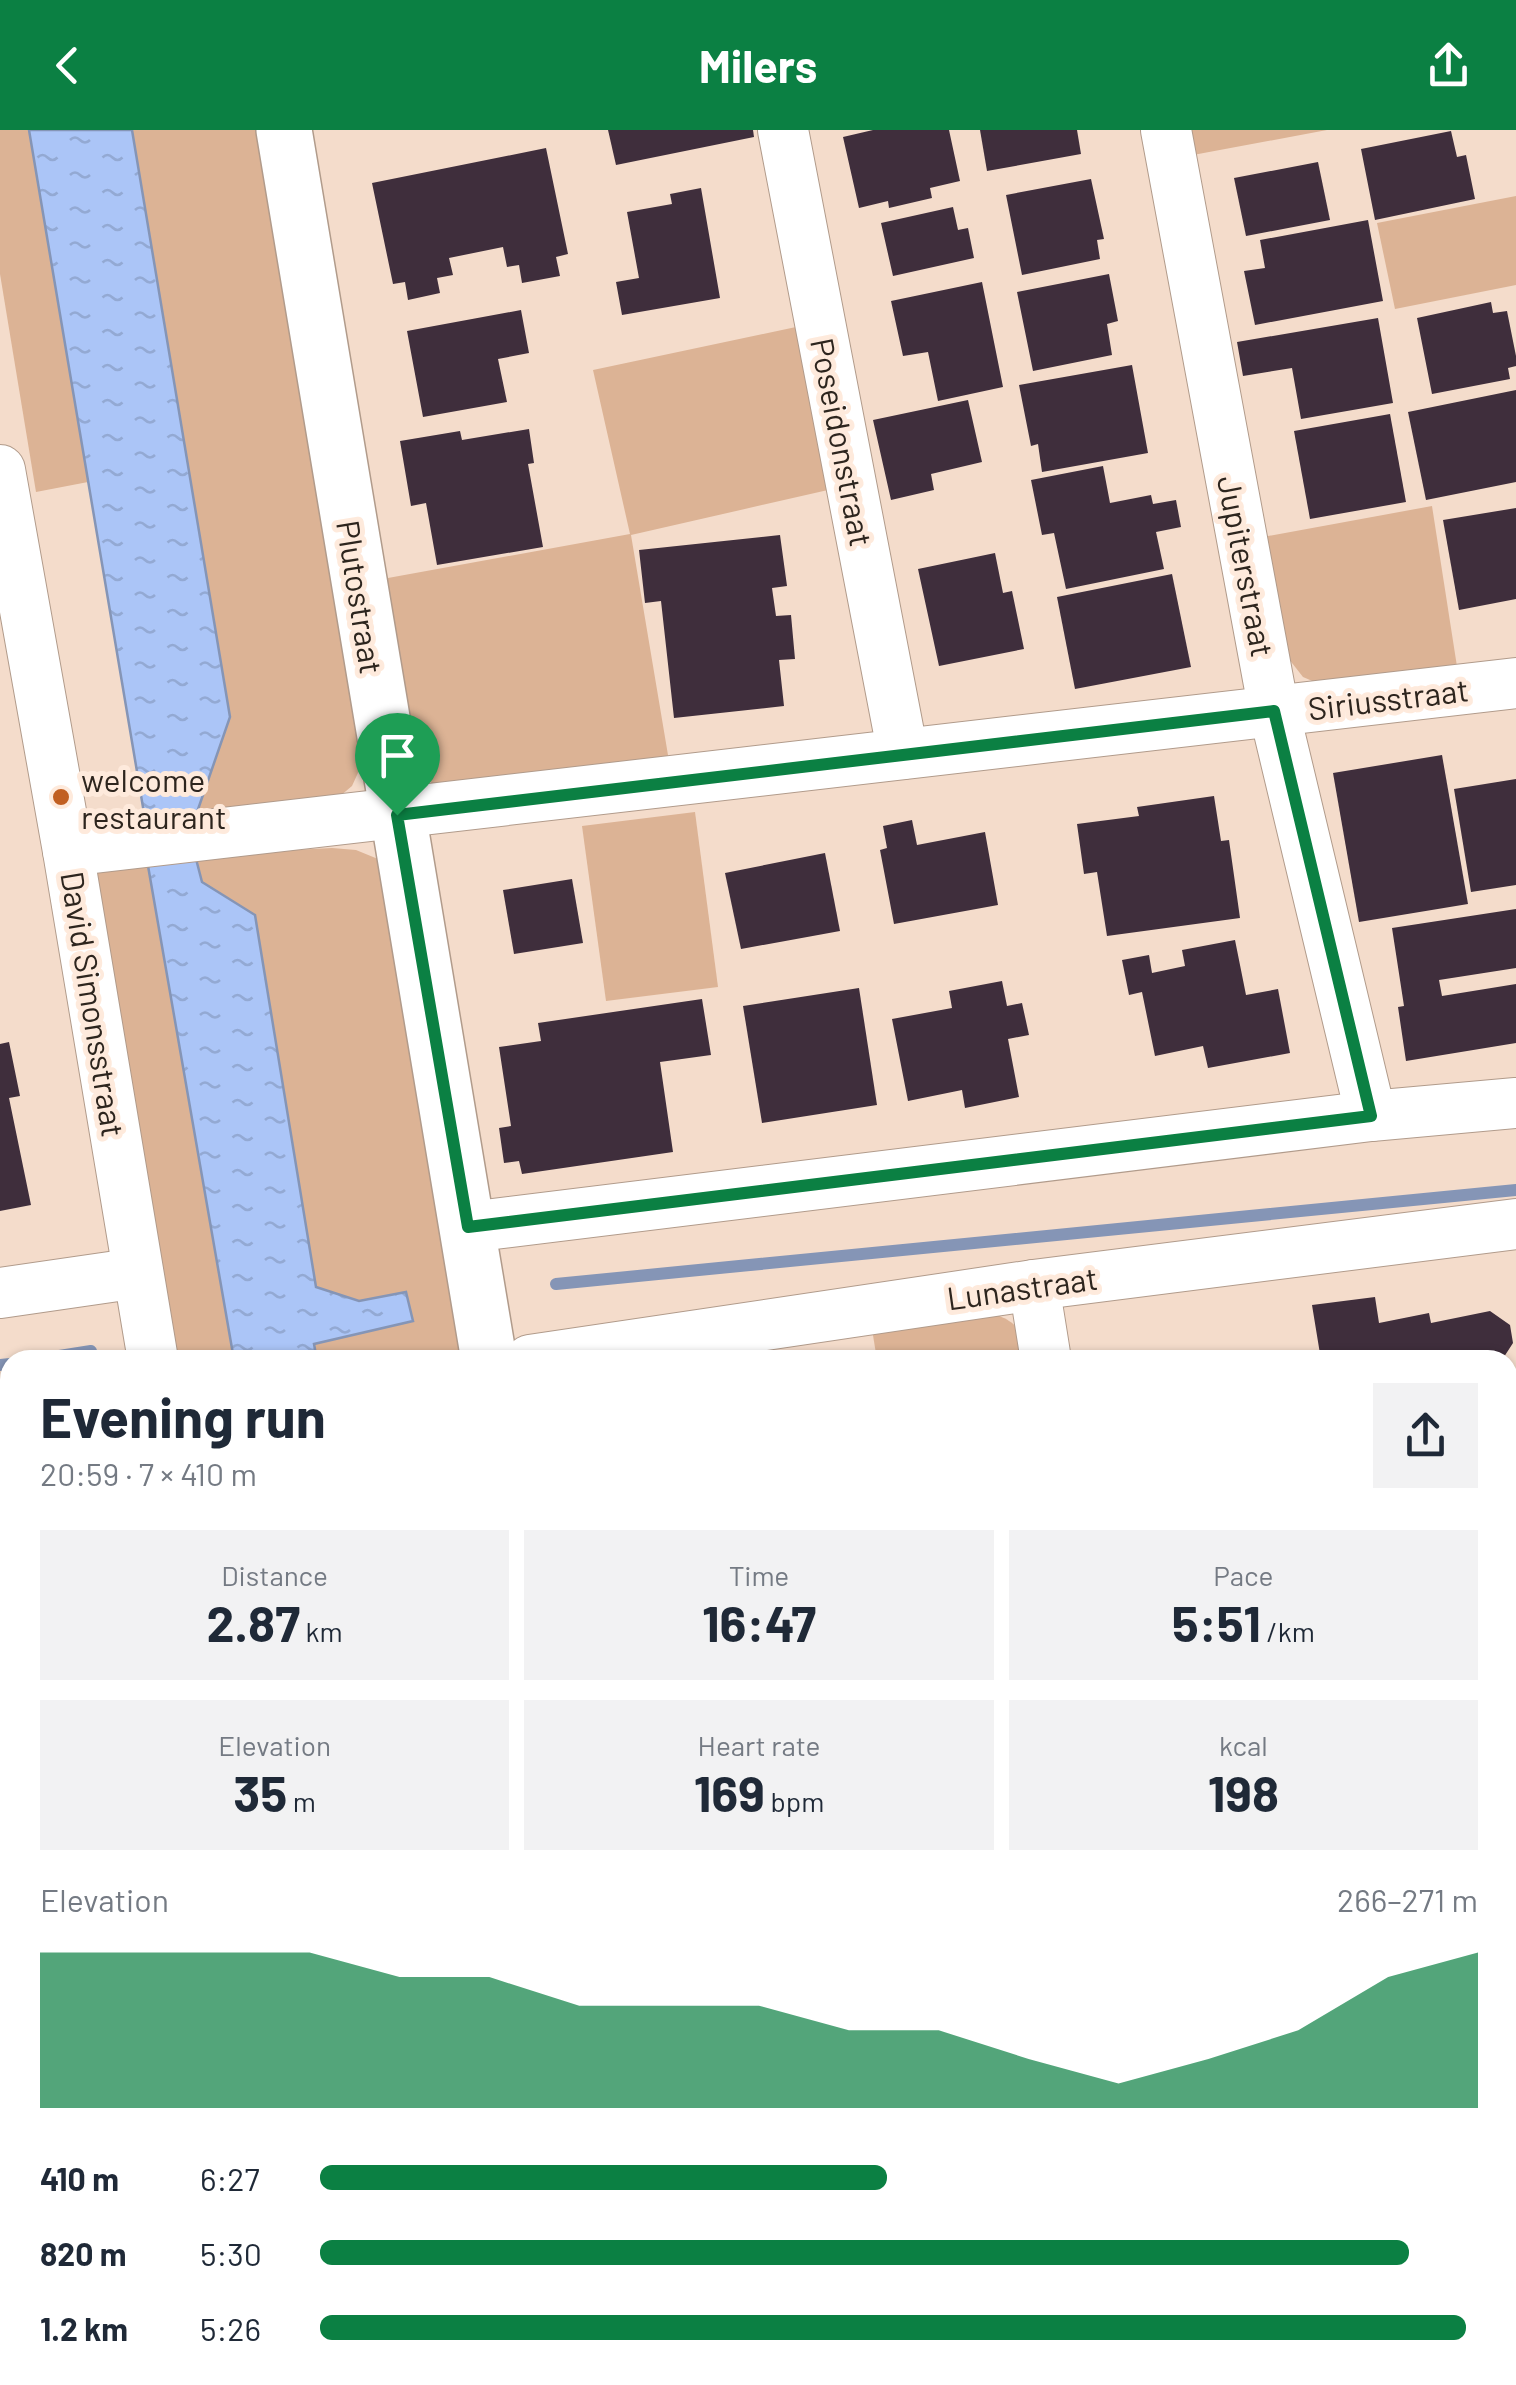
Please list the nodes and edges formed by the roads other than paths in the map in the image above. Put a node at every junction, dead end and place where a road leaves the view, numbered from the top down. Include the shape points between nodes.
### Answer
1 (284, 130) edge
2 (783, 130) edge
3 (1166, 130) edge
4 (0, 470) edge
5 (1516, 683) edge
6 (1274, 711) junction
7 (903, 754) junction
8 (397, 815) junction
9 (90, 848) junction
10 (1516, 1103) edge
11 (1371, 1116) junction
12 (1516, 1224) edge
13 (468, 1227) junction
14 (138, 1272) junction
15 (1034, 1284) junction
16 (0, 1293) edge
17 (151, 1350) edge
18 (487, 1350) edge
19 (596, 1350) edge
20 (1044, 1350) edge

1 - 8 street, Plutostraat
2 - 7 street, Poseidonstraat
3 - 6 street, Jupiterstraat
4 - 9 street, David Simonsstraat
5 - 6 street, Siriusstraat
6 - 7 street, Siriusstraat
6 - 11 street, Jupiterstraat
7 - 8 street, Siriusstraat
8 - 9 street, Siriusstraat
8 - 13 street, Plutostraat
9 - 14 street, David Simonsstraat
10 - 11 street
11 - 13 street
12 - 15 street, Lunastraat
13 - 18 street, Plutostraat
14 - 16 street
14 - 17 street, David Simonsstraat
15 - 19 street, Lunastraat
15 - 20 street

